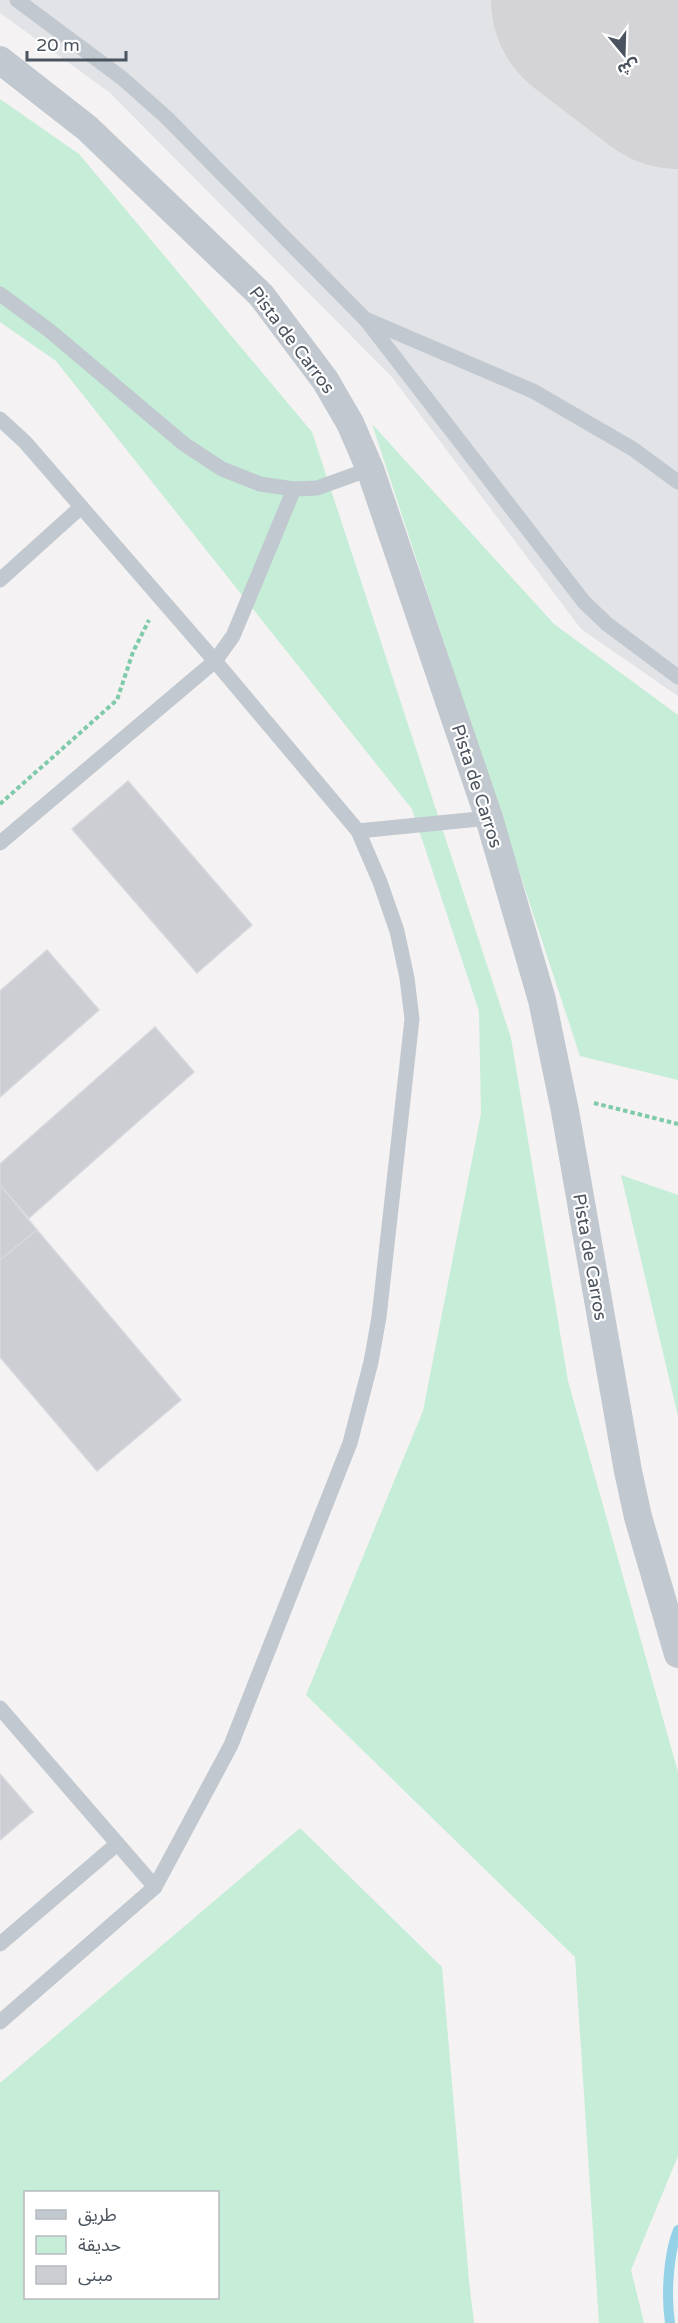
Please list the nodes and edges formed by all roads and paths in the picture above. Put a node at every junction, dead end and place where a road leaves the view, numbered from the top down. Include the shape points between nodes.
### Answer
1 (18, 0) edge
2 (0, 60) edge
3 (0, 294) edge
4 (365, 319) junction
5 (0, 419) edge
6 (370, 469) junction
7 (678, 482) edge
8 (294, 489) junction
9 (81, 507) junction
10 (0, 580) edge
11 (160, 598) junction
12 (215, 661) junction
13 (678, 677) edge
14 (0, 804) edge
15 (489, 818) junction
16 (358, 831) junction
17 (0, 843) edge
18 (565, 1111) junction
19 (678, 1124) edge
20 (678, 1654) edge
21 (0, 1708) edge
22 (117, 1844) junction
23 (154, 1887) junction
24 (0, 1944) edge
25 (0, 2022) edge

1 - 4 lane via 122,78 166,117
2 - 6 street, Pista de Carros via 87,129 261,295 325,380
3 - 8 lane via 184,444 222,469 260,484
4 - 7 lane via 533,391 633,449
4 - 13 lane via 584,602
5 - 9 lane
6 - 8 lane via 318,488
6 - 15 street, Pista de Carros
8 - 12 lane via 233,636
9 - 10 lane
9 - 11 lane
11 - 12 lane
11 - 14 path via 133,652 117,700
12 - 16 lane
12 - 17 lane
15 - 16 lane
15 - 18 street, Pista de Carros via 542,1000
16 - 23 lane via 397,931 412,1019 371,1362 350,1443 236,1735
18 - 19 path via 590,1103
18 - 20 street, Pista de Carros via 632,1493
21 - 22 lane
22 - 23 lane
22 - 24 lane
23 - 25 lane

